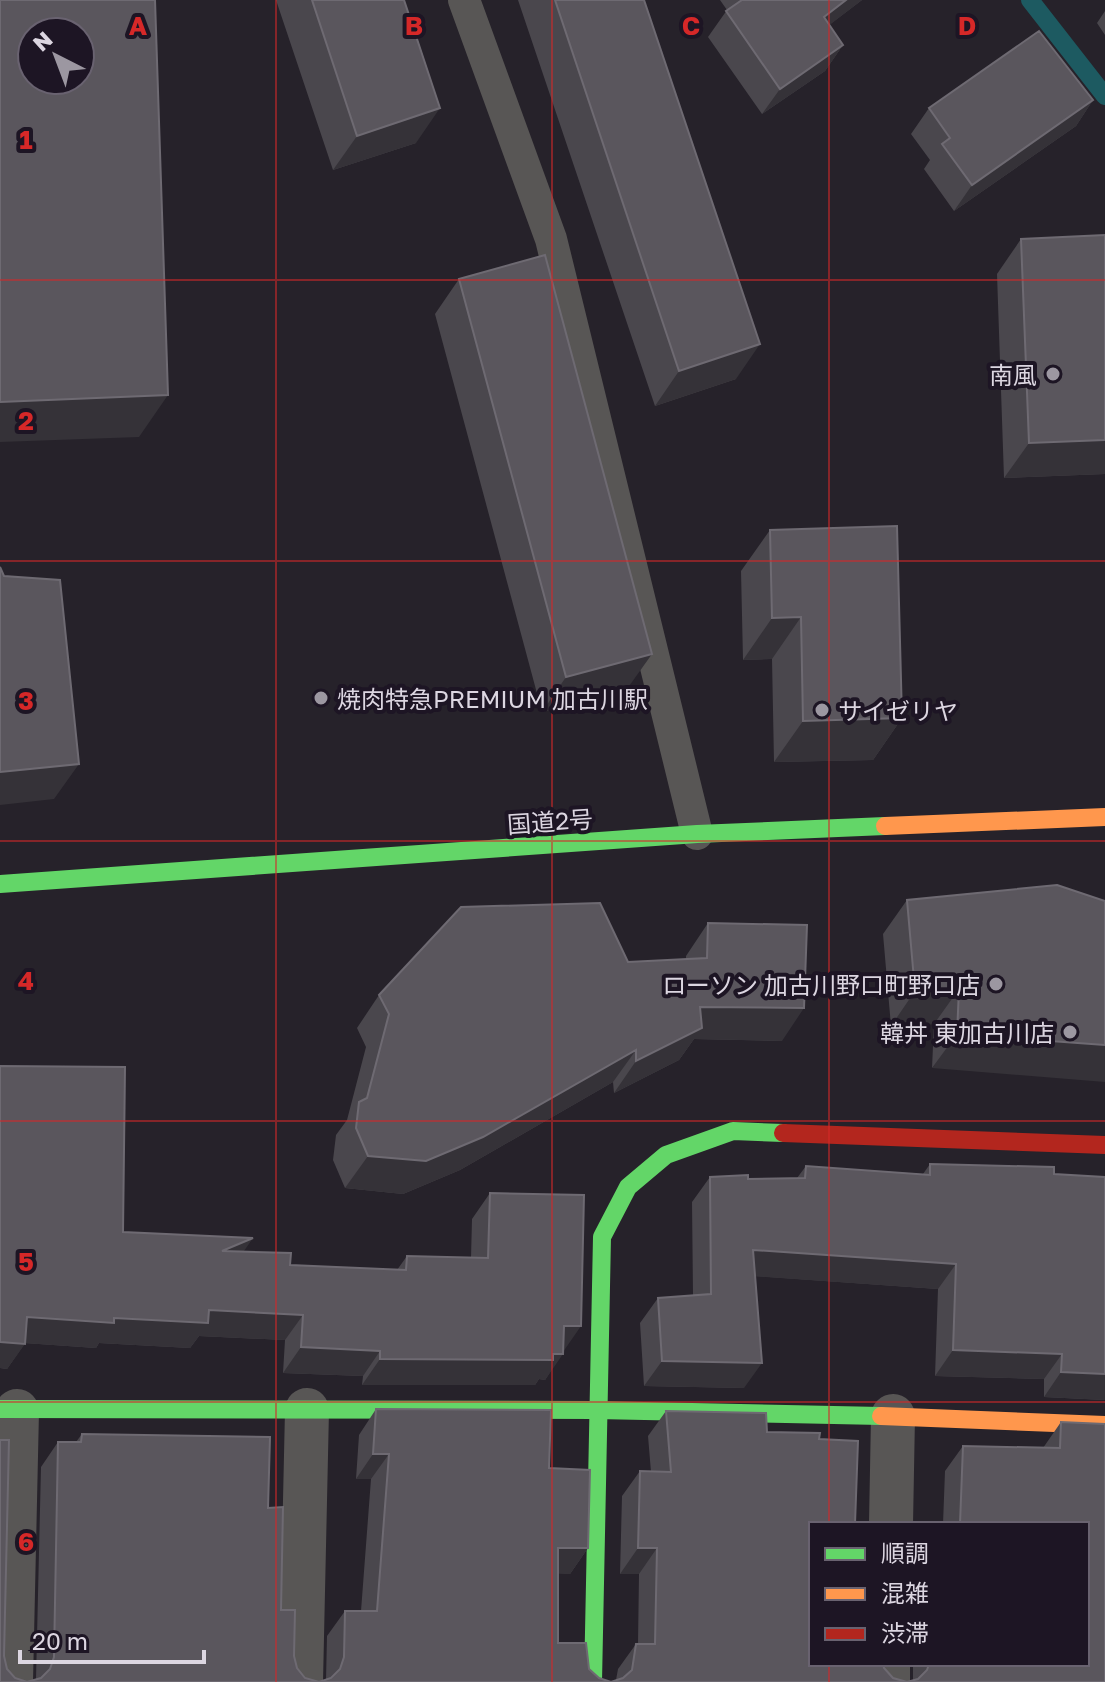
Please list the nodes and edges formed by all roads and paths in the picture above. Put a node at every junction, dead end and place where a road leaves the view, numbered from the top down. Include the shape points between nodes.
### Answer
1 (464, 0) edge
2 (1105, 817) edge
3 (697, 834) junction
4 (0, 884) edge
5 (1105, 1145) edge
6 (9, 1410) edge
7 (307, 1410) junction
8 (597, 1410) junction
9 (893, 1416) junction
10 (1105, 1425) edge
11 (891, 1522) edge
12 (11, 1682) edge
13 (301, 1682) edge
14 (593, 1682) edge

1 - 3 lane via 551,239
2 - 3 main road, 国道2号
3 - 4 main road, 国道2号
5 - 8 main road via 733,1131 666,1155 628,1187 602,1237
6 - 7 main road
6 - 12 street
7 - 8 main road
7 - 13 street
8 - 9 main road
8 - 14 main road
9 - 10 main road
9 - 11 street

